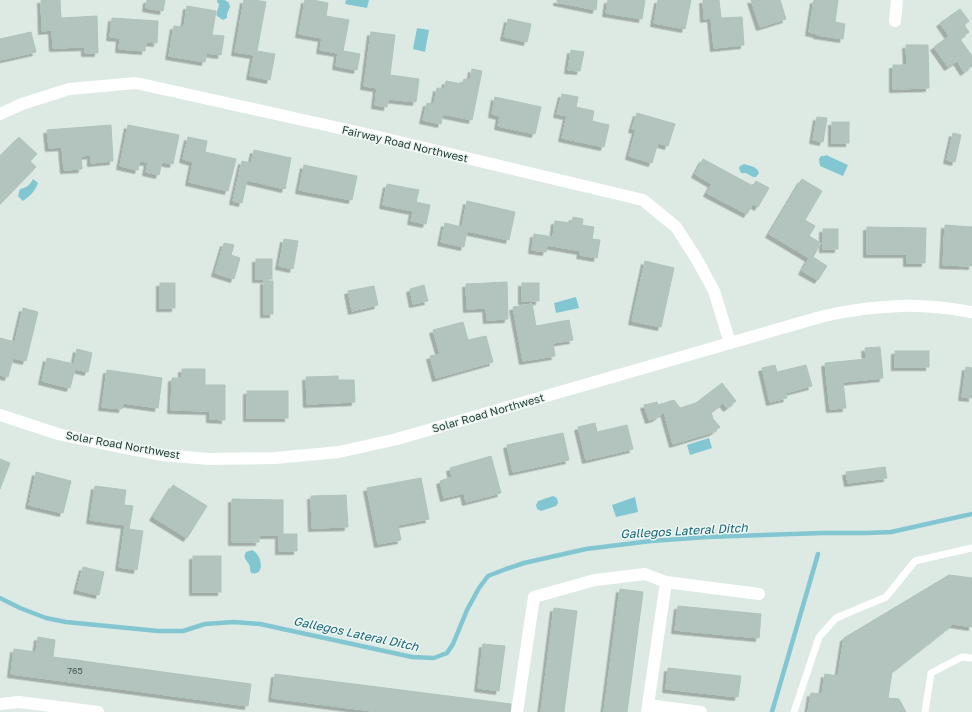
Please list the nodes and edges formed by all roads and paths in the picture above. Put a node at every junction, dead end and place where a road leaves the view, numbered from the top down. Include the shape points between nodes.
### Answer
1 (898, 0) edge
2 (895, 21) dead end
3 (0, 114) edge
4 (972, 312) edge
5 (730, 343) junction
6 (0, 414) edge
7 (972, 548) edge
8 (666, 582) junction
9 (759, 594) dead end
10 (972, 658) edge
11 (0, 704) edge
12 (647, 709) edge
13 (98, 712) edge
14 (517, 712) edge
15 (701, 712) edge
16 (794, 712) edge
17 (925, 712) edge

1 - 2 street
3 - 5 street, Fairway Road Northwest via 69,89 136,83 644,200 676,226 696,258 714,290
4 - 5 street, Solar Road Northwest via 941,307 902,306 847,311
5 - 6 street, Solar Road Northwest via 397,439 340,452 282,458 209,459 162,455 58,434
7 - 16 lane via 915,561 886,597 836,618 819,637
8 - 9 street
8 - 12 street
8 - 14 street via 645,574 595,580 534,597
10 - 17 lane via 962,656 930,673
11 - 13 street via 19,702
12 - 15 street

